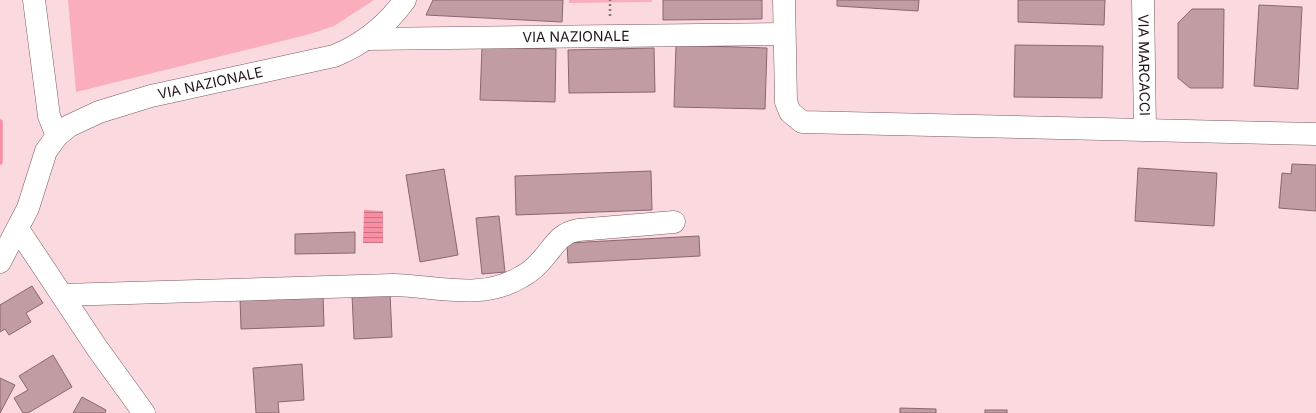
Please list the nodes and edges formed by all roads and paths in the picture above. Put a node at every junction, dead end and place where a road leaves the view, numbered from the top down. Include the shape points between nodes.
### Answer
1 (34, 0) edge
2 (405, 0) edge
3 (784, 0) edge
4 (1143, 0) edge
5 (784, 34) junction
6 (368, 39) junction
7 (1145, 129) junction
8 (1316, 134) edge
9 (56, 136) junction
10 (674, 222) dead end
11 (18, 229) junction
12 (0, 262) edge
13 (62, 295) junction
14 (144, 413) edge

1 - 9 street via 49,116
2 - 6 street, VIA NAZIONALE via 385,25
3 - 5 street
4 - 7 street, VIA MARCACCI
5 - 6 street, VIA NAZIONALE
5 - 7 street via 786,102 790,112 802,122
6 - 9 street, VIA NAZIONALE via 324,59 150,96 99,112 69,126
7 - 8 street
9 - 11 street via 46,150 30,203
10 - 13 street via 566,233 528,273 506,285 486,291 393,285
11 - 12 street
11 - 13 street
13 - 14 street

